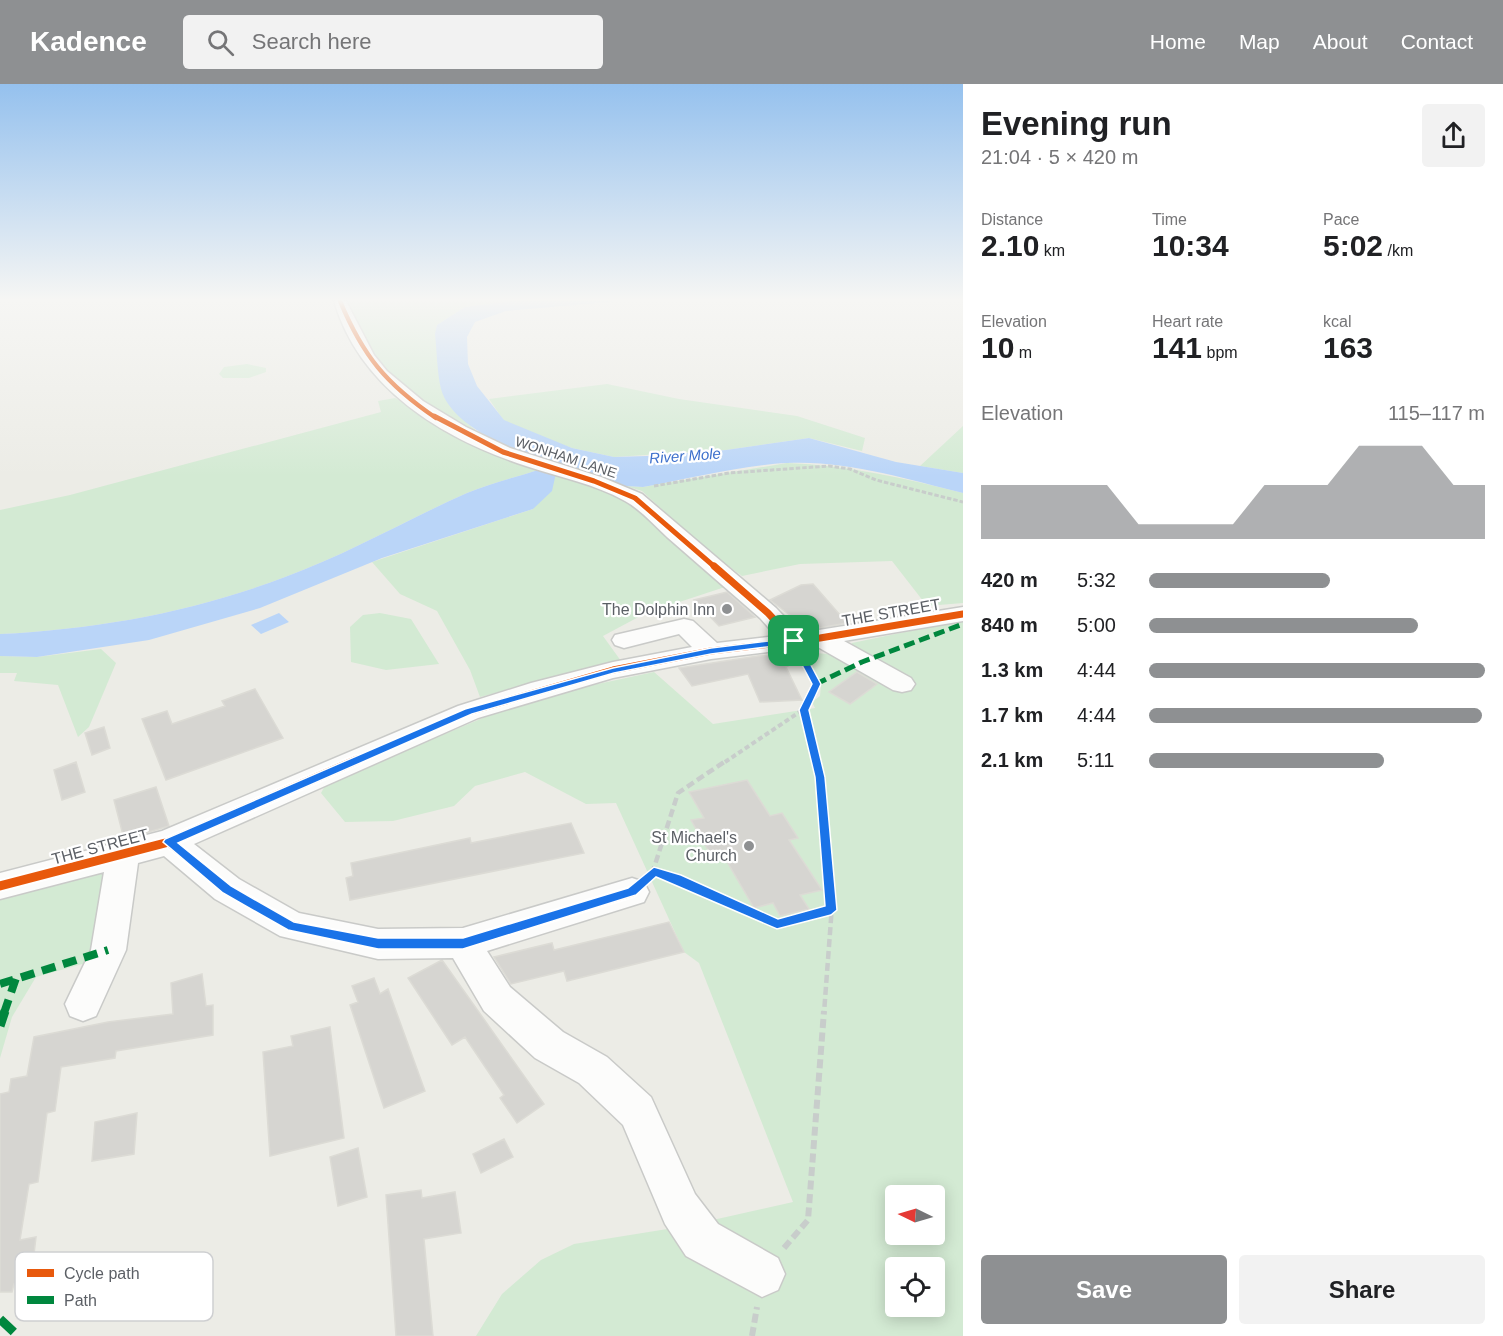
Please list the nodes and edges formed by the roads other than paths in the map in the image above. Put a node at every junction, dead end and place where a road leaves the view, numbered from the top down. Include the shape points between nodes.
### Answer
1 (369, 359) edge
2 (963, 614) edge
3 (624, 640) dead end
4 (807, 640) junction
5 (711, 651) junction
6 (902, 684) dead end
7 (169, 842) junction
8 (123, 855) junction
9 (643, 882) road end
10 (0, 886) edge
11 (463, 943) junction
12 (83, 1004) dead end
13 (762, 1274) road end

1 - 4 street, WONHAM LANE via 411,402 457,428 521,458 614,486 635,498 768,614
2 - 4 street, THE STREET
3 - 5 street via 684,626
4 - 5 street, THE STREET
4 - 6 street, WONHAM LANE
5 - 7 street, THE STREET via 603,673 468,712
7 - 8 street, THE STREET
7 - 11 street via 227,889 292,926 378,944
8 - 10 street, THE STREET
8 - 12 street via 108,950
9 - 11 street
11 - 13 street via 497,999 549,1045 593,1070 637,1111 680,1209 702,1240

